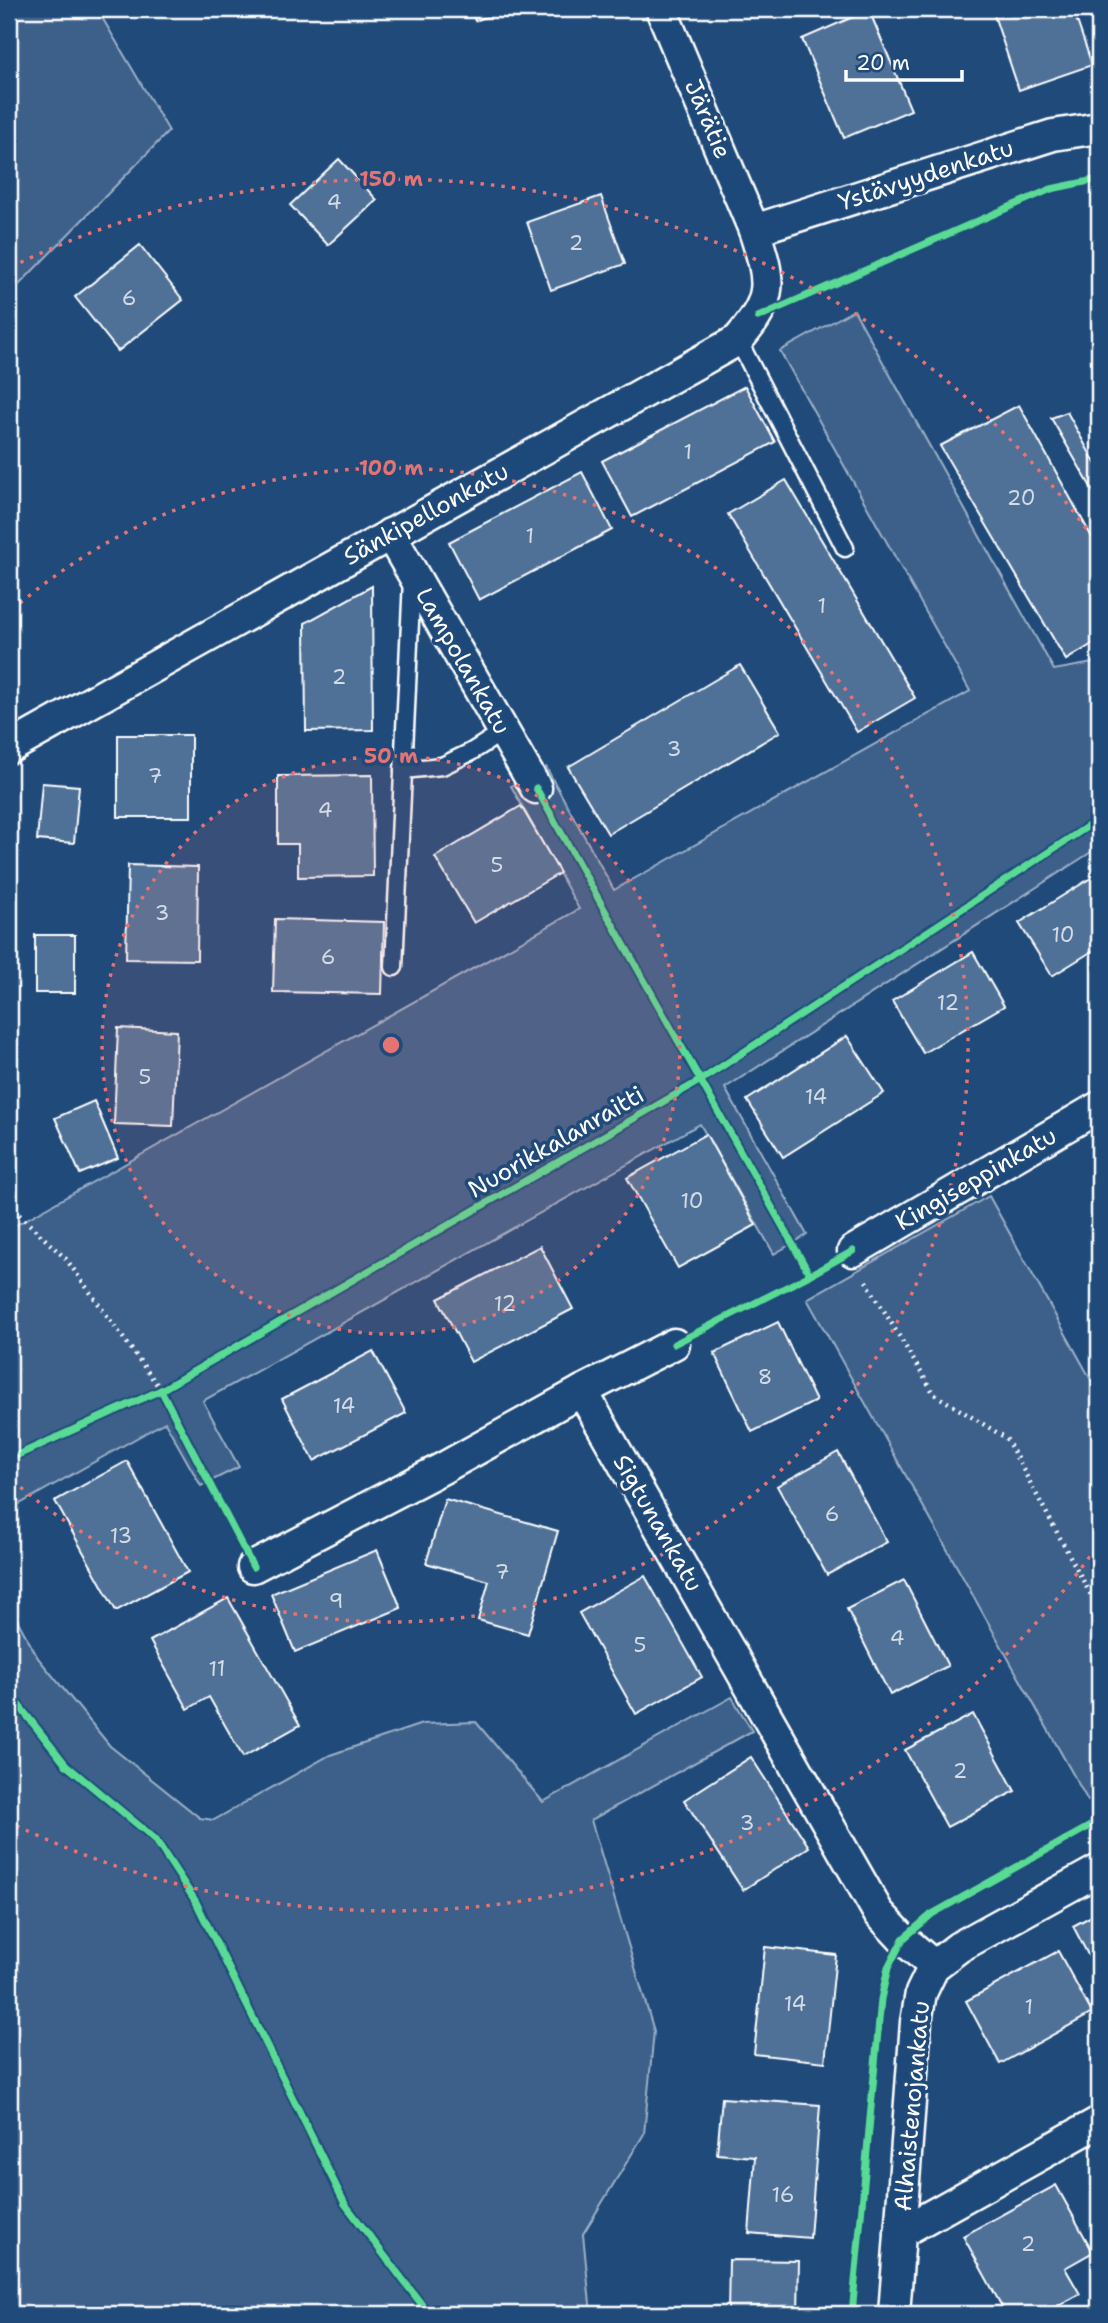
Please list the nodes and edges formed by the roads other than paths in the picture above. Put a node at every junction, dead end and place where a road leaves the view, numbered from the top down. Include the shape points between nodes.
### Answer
1 (661, 9) edge
2 (1099, 128) edge
3 (754, 230) junction
4 (738, 340) junction
5 (390, 534) junction
6 (845, 548) dead end
7 (412, 573) junction
8 (504, 731) junction
9 (9, 750) edge
10 (403, 770) junction
11 (536, 788) dead end
12 (394, 967) dead end
13 (1099, 1107) edge
14 (853, 1251) road end
15 (674, 1344) dead end
16 (582, 1391) junction
17 (253, 1567) dead end
18 (1099, 1870) edge
19 (934, 1966) junction
20 (1099, 2122) edge
21 (900, 2233) junction
22 (894, 2314) edge

1 - 3 street, Järätie
2 - 3 street, Ystävyydenkatu via 1053,135
3 - 4 street, Sänkipellonkatu via 768,288 758,317
4 - 5 street, Sänkipellonkatu
4 - 6 lane
5 - 7 street, Lampolankatu
5 - 9 street, Sänkipellonkatu
7 - 8 street, Lampolankatu
7 - 10 lane
8 - 10 lane via 442,766
8 - 11 street, Lampolankatu
10 - 12 lane
13 - 14 street, Kingiseppinkatu
15 - 16 street
16 - 17 street
16 - 19 street, Sigtunankatu via 878,1912
18 - 19 street, Alhaistenojankatu via 959,1947
19 - 21 street, Alhaistenojankatu via 921,1993 916,2022
20 - 21 street
21 - 22 street, Alhaistenojankatu

